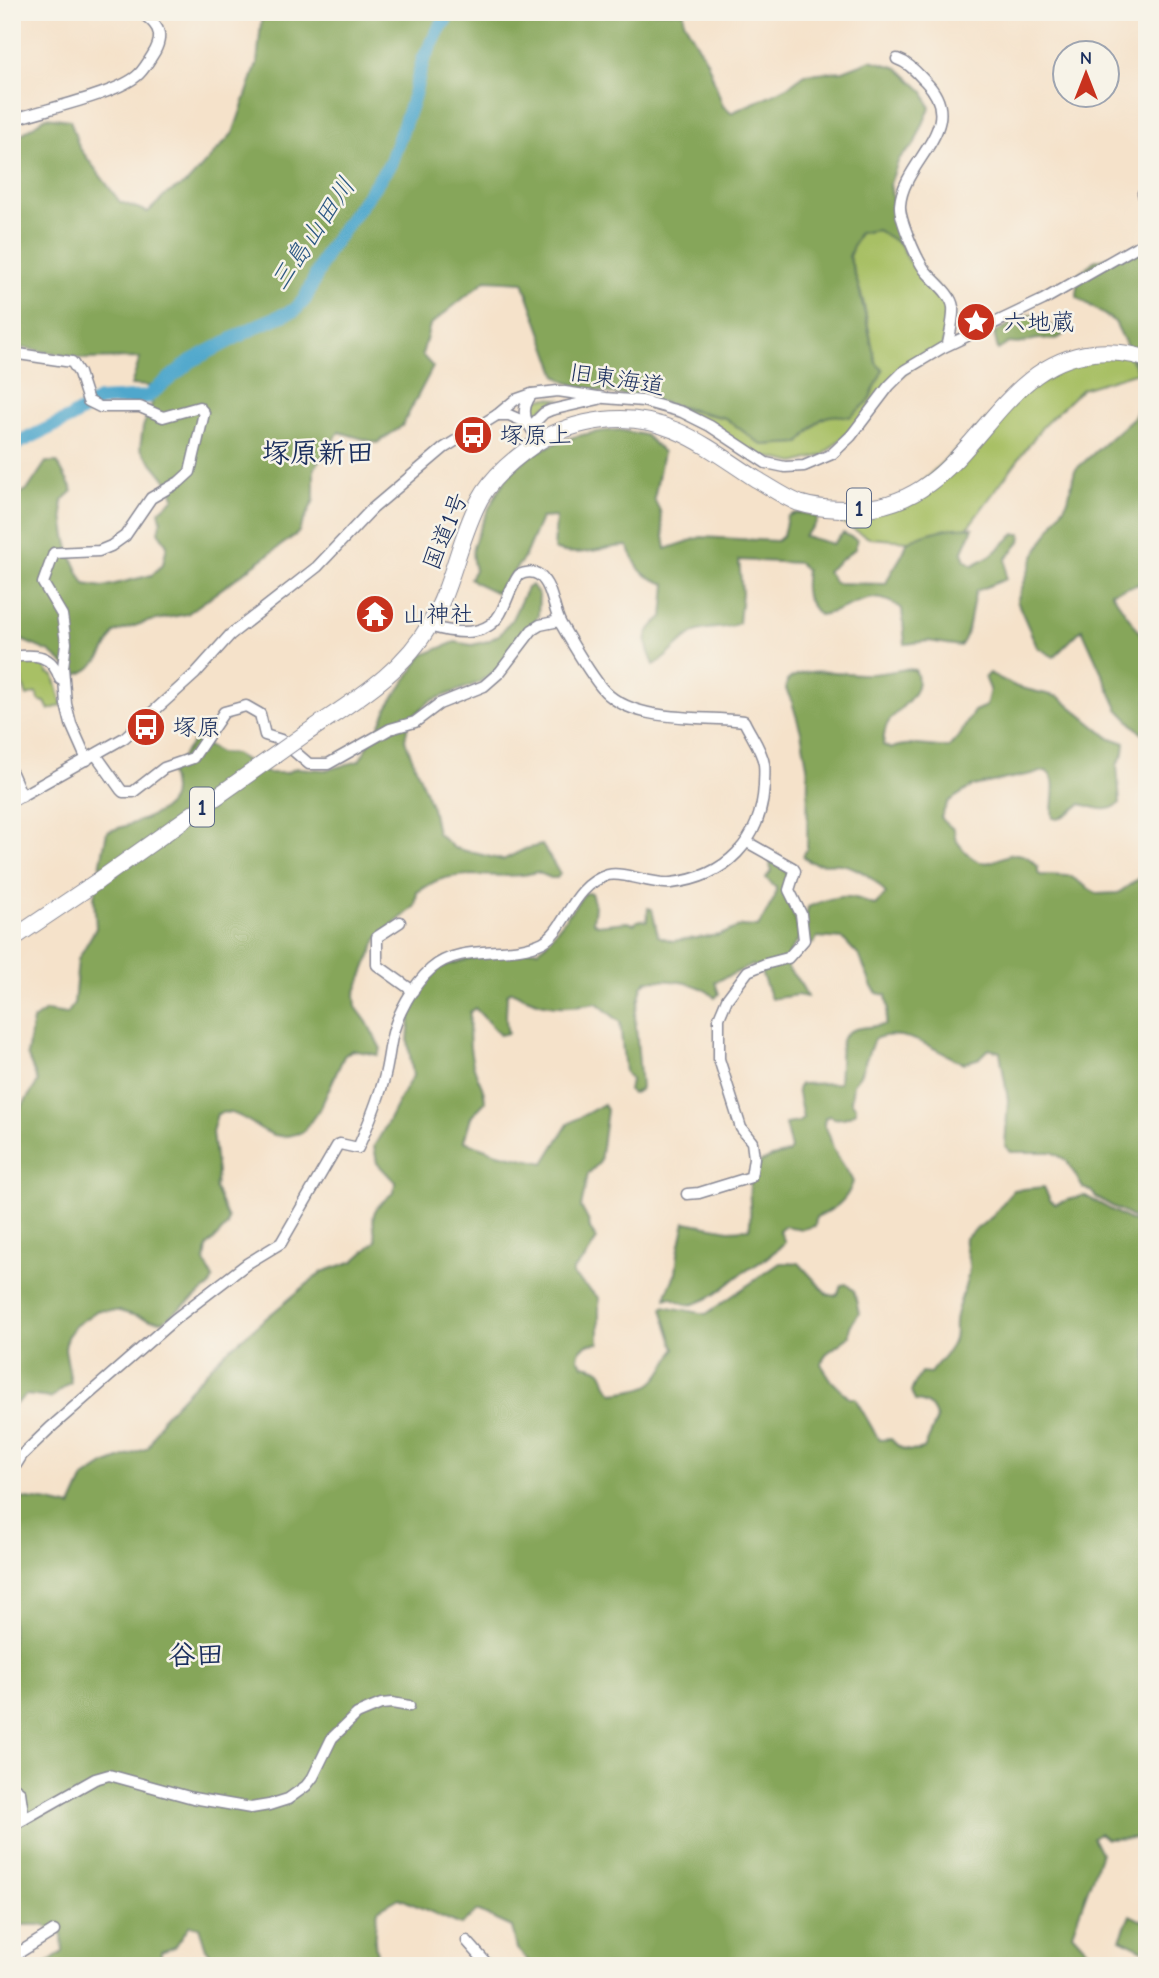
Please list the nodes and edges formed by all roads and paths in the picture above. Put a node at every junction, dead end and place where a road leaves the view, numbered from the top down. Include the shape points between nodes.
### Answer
1 (140, 12) edge
2 (897, 58) dead end
3 (12, 123) edge
4 (1143, 193) dead end
5 (1147, 208) edge
6 (1147, 243) edge
7 (948, 344) junction
8 (12, 353) edge
9 (1147, 359) edge
10 (558, 391) junction
11 (532, 394) junction
12 (606, 398) junction
13 (564, 406) junction
14 (497, 415) junction
15 (533, 430) junction
16 (559, 621) junction
17 (429, 626) junction
18 (12, 656) edge
19 (63, 687) junction
20 (92, 757) junction
21 (12, 773) edge
22 (17, 799) edge
23 (747, 842) junction
24 (56, 911) junction
25 (400, 922) dead end
26 (12, 939) edge
27 (12, 948) edge
28 (413, 991) junction
29 (687, 1194) dead end
30 (12, 1471) edge
31 (409, 1706) dead end
32 (12, 1786) edge
33 (24, 1819) junction
34 (12, 1826) edge
35 (54, 1931) dead end
36 (467, 1941) dead end
37 (12, 1957) edge
38 (489, 1966) edge

1 - 3 street via 156,23 159,40 138,75 117,87
2 - 7 street via 935,91 941,105 940,125 901,194 899,209 922,267 953,308
4 - 5 street
6 - 7 street, 旧東海道
7 - 12 street, 旧東海道 via 905,370 832,454 804,466 766,463 710,426 672,409
8 - 19 street via 72,362 86,397 100,407 140,407 163,417 199,407 204,414 190,472 151,498 125,536 99,551 52,555 43,583 62,615 66,643
9 - 15 highway, 国道1号 / 1 via 1098,352 1046,367 1011,397 942,473 910,496 875,507 819,507 798,502 672,428 642,419 586,423 559,431
10 - 11 street, 旧東海道
10 - 12 street, 旧東海道
10 - 13 street via 567,398
11 - 14 street, 旧東海道 via 508,404
11 - 15 street via 525,407
12 - 13 street
13 - 15 street via 544,413
14 - 15 street via 509,415
14 - 20 street, 旧東海道 via 444,448 371,510 317,567 230,635 159,709
15 - 17 highway, 国道1号 / 1 via 481,498
16 - 17 street via 544,581 524,572 514,581 492,623 466,633
16 - 20 street via 532,630 484,686 439,704 415,722 390,729 323,765 309,764 281,740 265,735 260,714 246,706 220,716 193,758 164,768 133,792 123,792
16 - 23 street via 597,682 616,700 663,716 744,722 764,764 760,811
17 - 24 highway, 国道1号 / 1, bridge via 389,674
18 - 19 street via 48,659
19 - 20 street via 68,717
20 - 22 street, 旧東海道
21 - 22 street
23 - 28 street via 723,864 692,878 670,883 621,874 602,877 575,899 552,935 540,943 453,957 432,968
23 - 29 street via 793,868 789,890 802,914 804,940 788,958 748,971 719,1018 719,1059 741,1128 752,1142 751,1177
24 - 26 highway, 国道1号 / 1
24 - 27 highway, 国道1号 / 1
25 - 28 street via 377,937 377,965
28 - 30 street via 394,1030 382,1086 358,1148 337,1146 285,1240 175,1319 50,1428
31 - 33 street via 372,1705 357,1714 332,1738 306,1786 269,1805 251,1808 193,1798 108,1775
32 - 33 street via 21,1795
33 - 34 street
35 - 37 street
36 - 38 street

